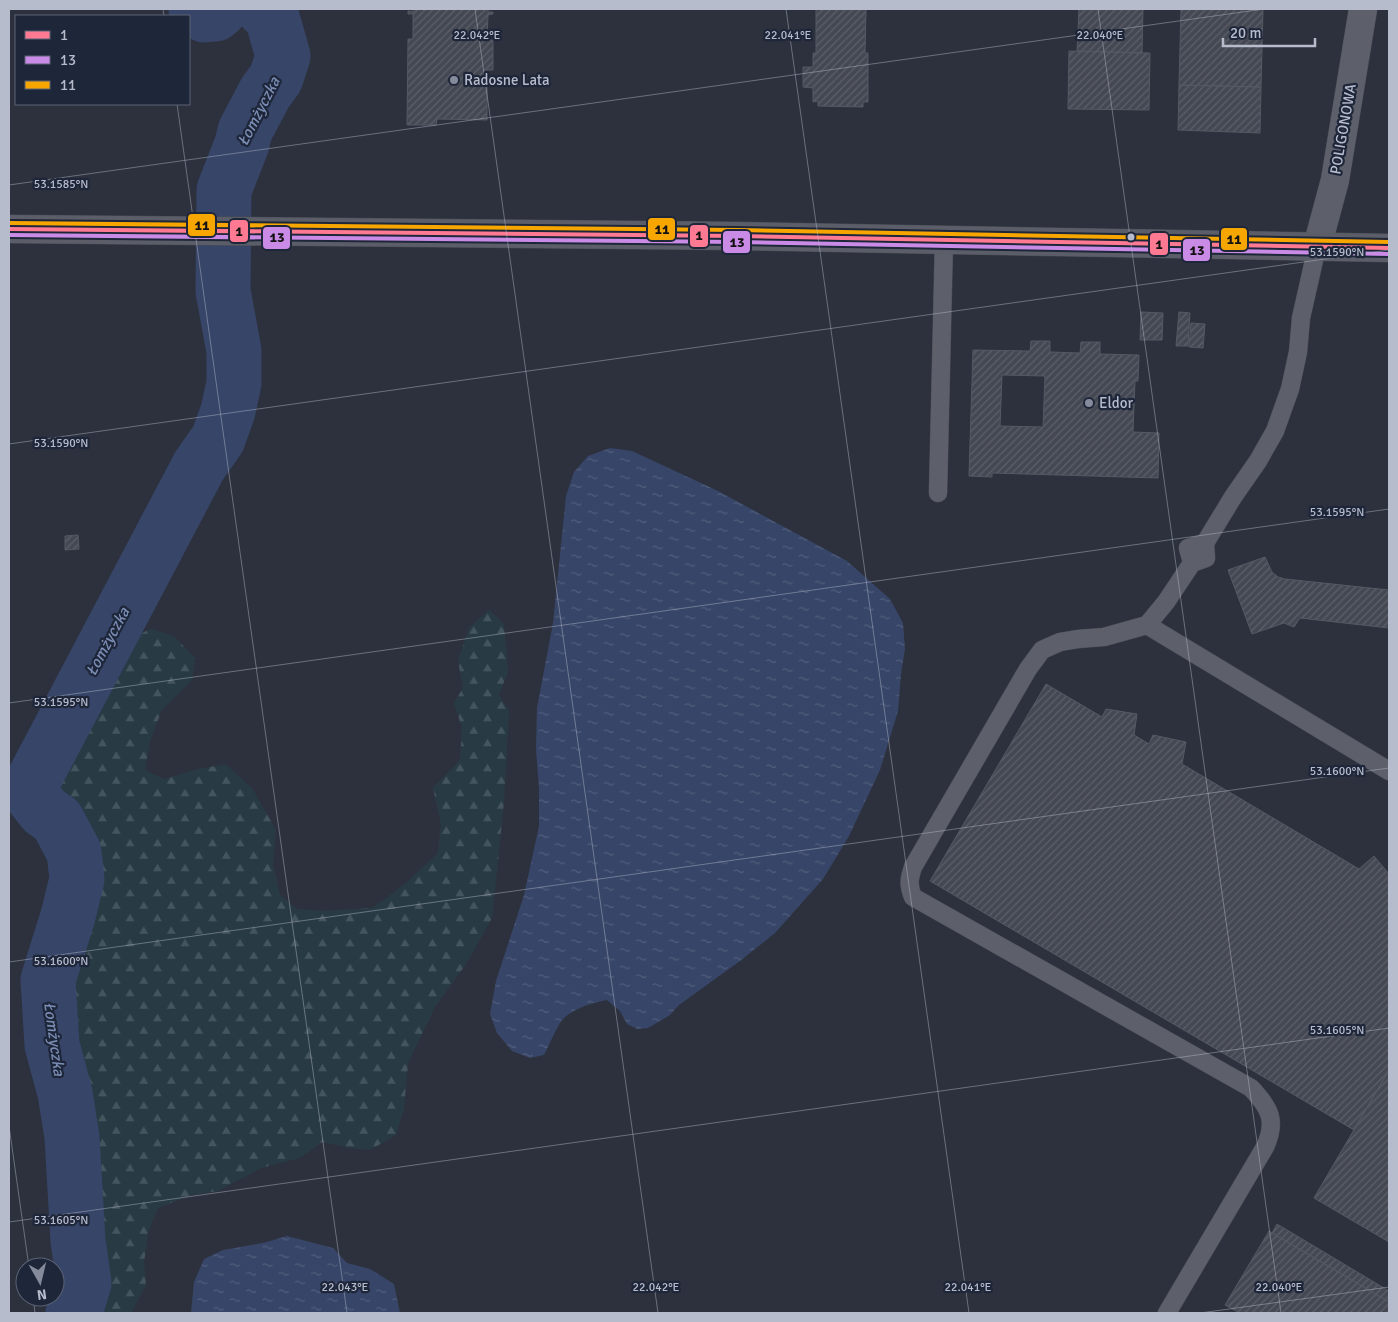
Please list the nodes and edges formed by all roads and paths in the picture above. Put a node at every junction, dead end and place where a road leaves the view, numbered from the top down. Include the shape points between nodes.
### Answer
1 (1363, 9) edge
2 (9, 229) edge
3 (944, 240) junction
4 (1317, 247) junction
5 (1389, 248) edge
6 (938, 493) dead end
7 (1146, 625) junction
8 (1389, 771) edge
9 (1168, 1313) edge

1 - 4 street, POLIGONOWA via 1335,180
2 - 3 main road
3 - 4 main road
3 - 6 lane
4 - 5 main road
4 - 7 lane via 1290,389 1275,430 1205,542 1206,558 1192,563
7 - 8 lane
7 - 9 lane via 1104,638 1060,642 1042,650 913,868 910,888 914,897 1251,1088 1264,1102 1271,1119 1265,1147

